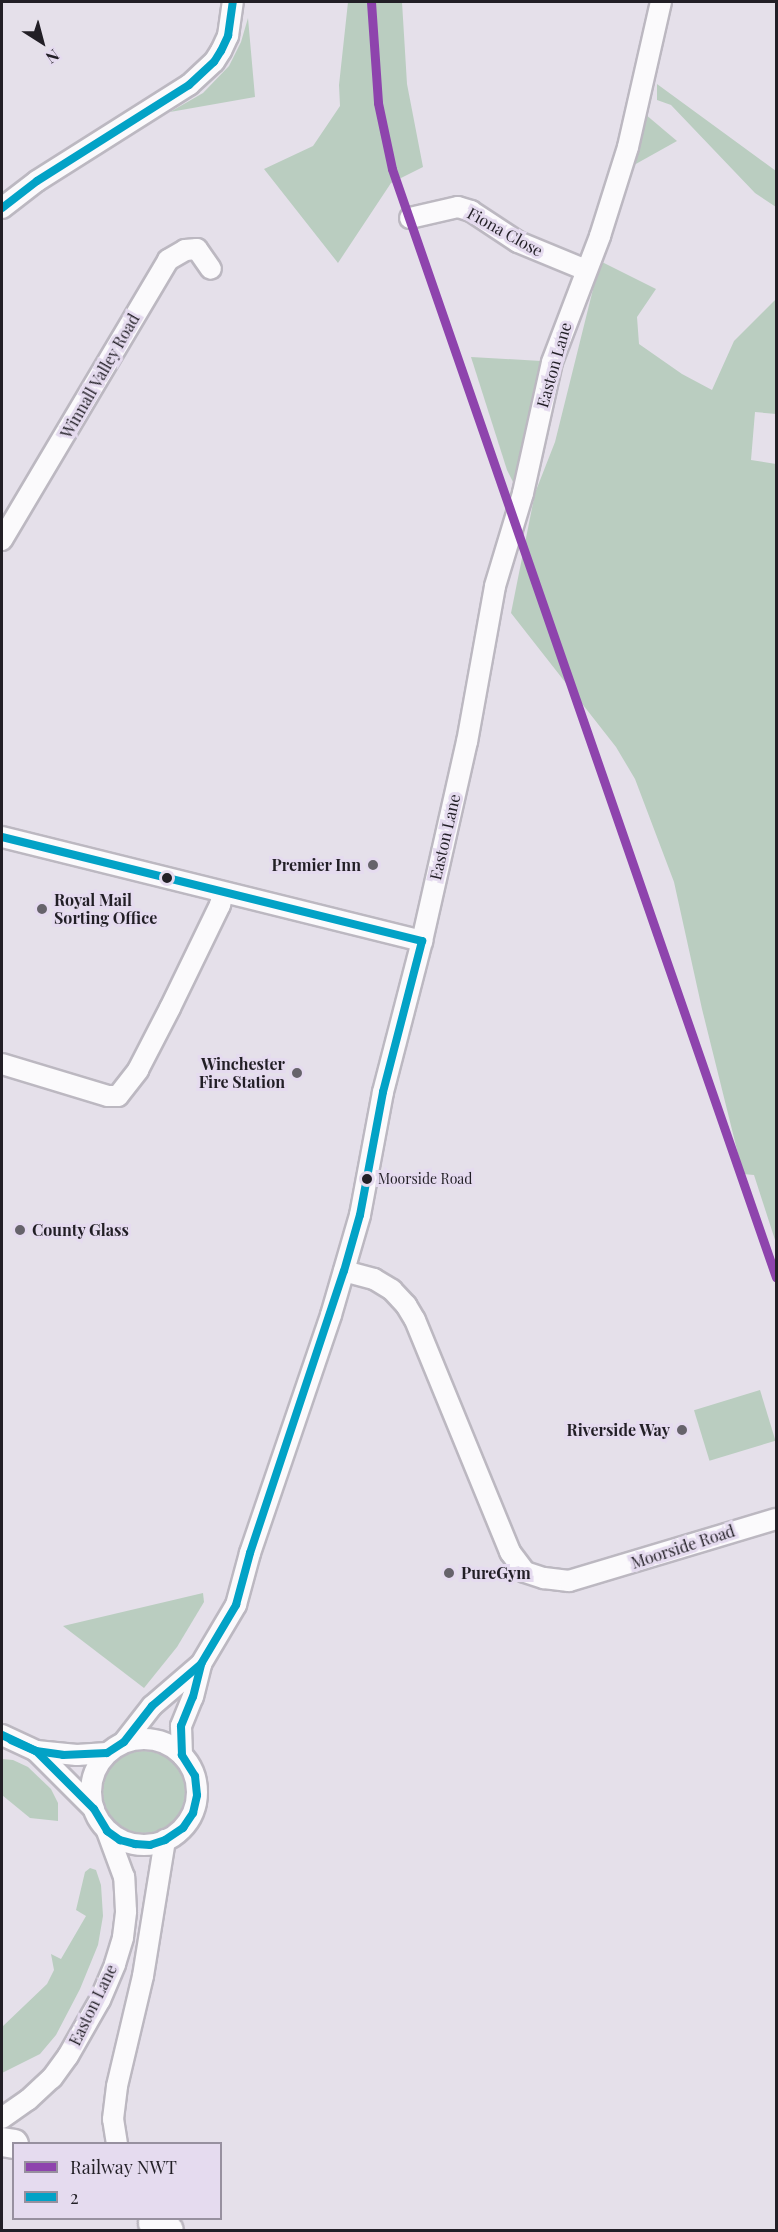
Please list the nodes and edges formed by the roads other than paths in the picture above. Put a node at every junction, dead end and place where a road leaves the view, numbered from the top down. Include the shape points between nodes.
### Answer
1 (233, 2) edge
2 (661, 2) edge
3 (2, 208) edge
4 (410, 218) dead end
5 (211, 269) dead end
6 (586, 270) junction
7 (2, 540) edge
8 (2, 837) edge
9 (223, 893) junction
10 (422, 941) junction
11 (2, 1064) edge
12 (344, 1271) junction
13 (777, 1519) edge
14 (201, 1664) junction
15 (2, 1735) edge
16 (124, 1742) junction
17 (36, 1751) junction
18 (107, 1753) junction
19 (182, 1755) junction
20 (93, 1809) junction
21 (107, 1831) junction
22 (165, 1840) junction
23 (2, 2118) edge
24 (117, 2142) edge

1 - 3 street via 228,36 221,51 189,85 37,181
2 - 6 street, Easton Lane via 628,147
4 - 6 street, Fiona Close via 460,198 471,212 518,242
5 - 7 street, Winnall Valley Road via 197,249 176,254 162,268
6 - 10 street, Easton Lane via 552,362 526,484 495,585 467,742
8 - 9 street
9 - 10 street
9 - 11 street via 161,1027 138,1070 117,1096
10 - 12 street, Easton Lane via 383,1092 360,1215
12 - 13 street, Moorside Road via 374,1279 406,1305 510,1552 525,1572 553,1580 579,1579
12 - 14 street, Easton Lane via 236,1605
14 - 16 street, Easton Lane via 152,1706
14 - 19 street, Easton Lane via 181,1726
15 - 17 street
16 - 18 street
16 - 19 street via 154,1740
17 - 18 street
17 - 20 street
18 - 20 street via 91,1785
19 - 22 street via 195,1776 197,1795 183,1828
20 - 21 street
21 - 22 street via 135,1844
21 - 23 street, Easton Lane via 124,1877 126,1911 115,1964 100,2000 62,2063 28,2100
22 - 24 street, Easton Lane via 143,1976 117,2086 113,2119

